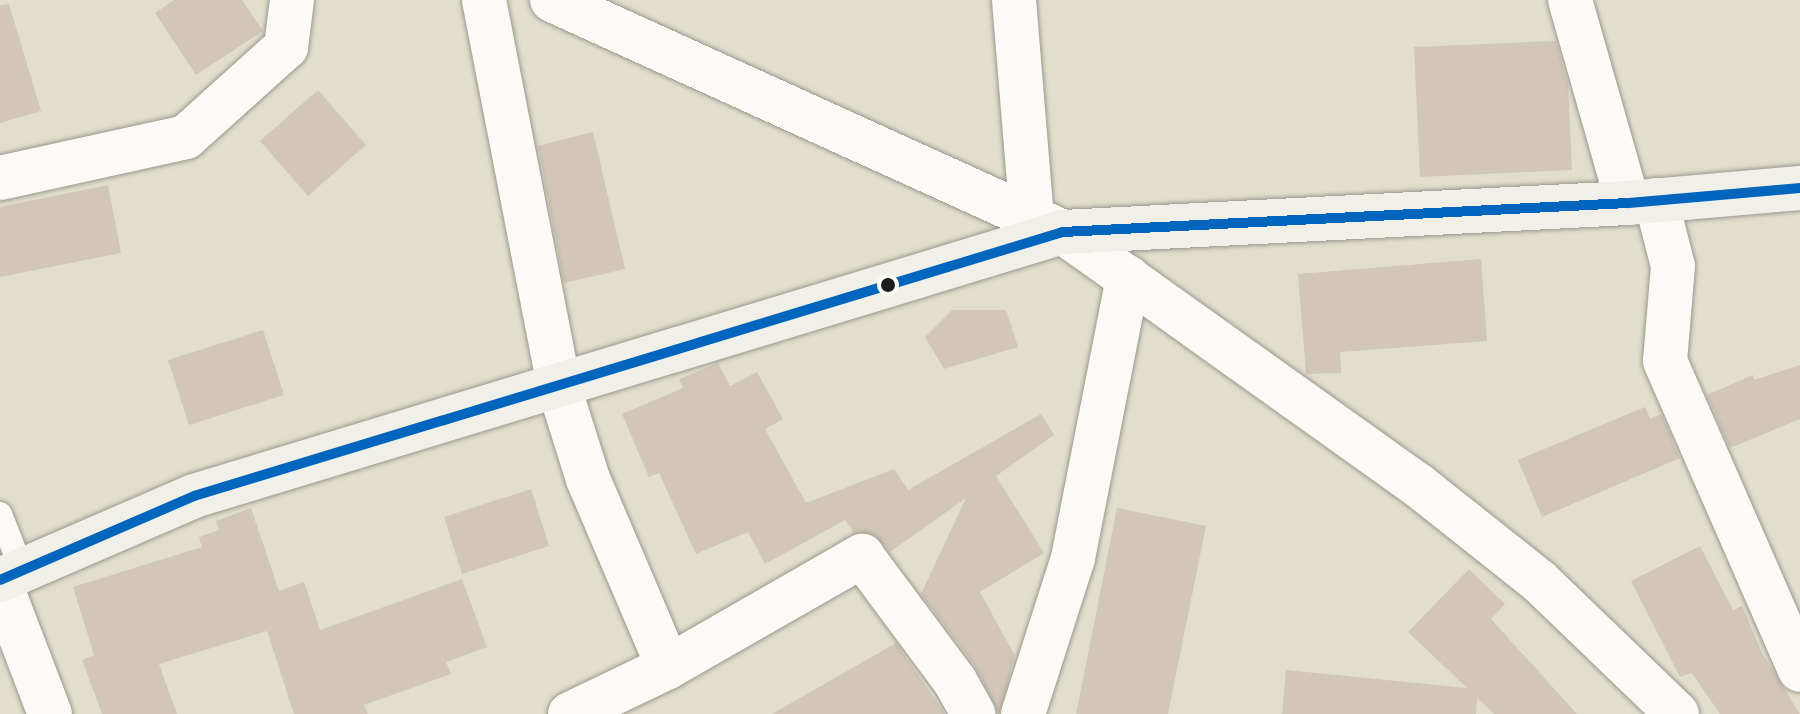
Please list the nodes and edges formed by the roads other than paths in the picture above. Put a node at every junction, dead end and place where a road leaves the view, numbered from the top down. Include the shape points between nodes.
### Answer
1 (292, 0) edge
2 (484, 0) edge
3 (552, 0) edge
4 (1014, 0) edge
5 (1570, 0) edge
6 (0, 178) edge
7 (1800, 188) edge
8 (1642, 202) junction
9 (1048, 225) junction
10 (1128, 277) junction
11 (559, 387) junction
12 (0, 514) edge
13 (7, 578) edge
14 (668, 667) junction
15 (1800, 670) edge
16 (50, 714) edge
17 (570, 714) edge
18 (973, 714) edge
19 (1023, 714) edge
20 (1677, 714) edge

1 - 6 street via 286,47 186,137
2 - 11 street
3 - 9 street
4 - 9 street
5 - 8 street
7 - 8 main road
8 - 9 main road
8 - 15 street via 1673,266 1665,361
9 - 10 street
9 - 11 main road
10 - 19 street via 1073,558
10 - 20 street via 1419,486 1540,582
11 - 13 main road via 194,496
11 - 14 street via 588,479
12 - 13 lane
13 - 16 street
14 - 17 street
14 - 18 street via 862,556 955,681

